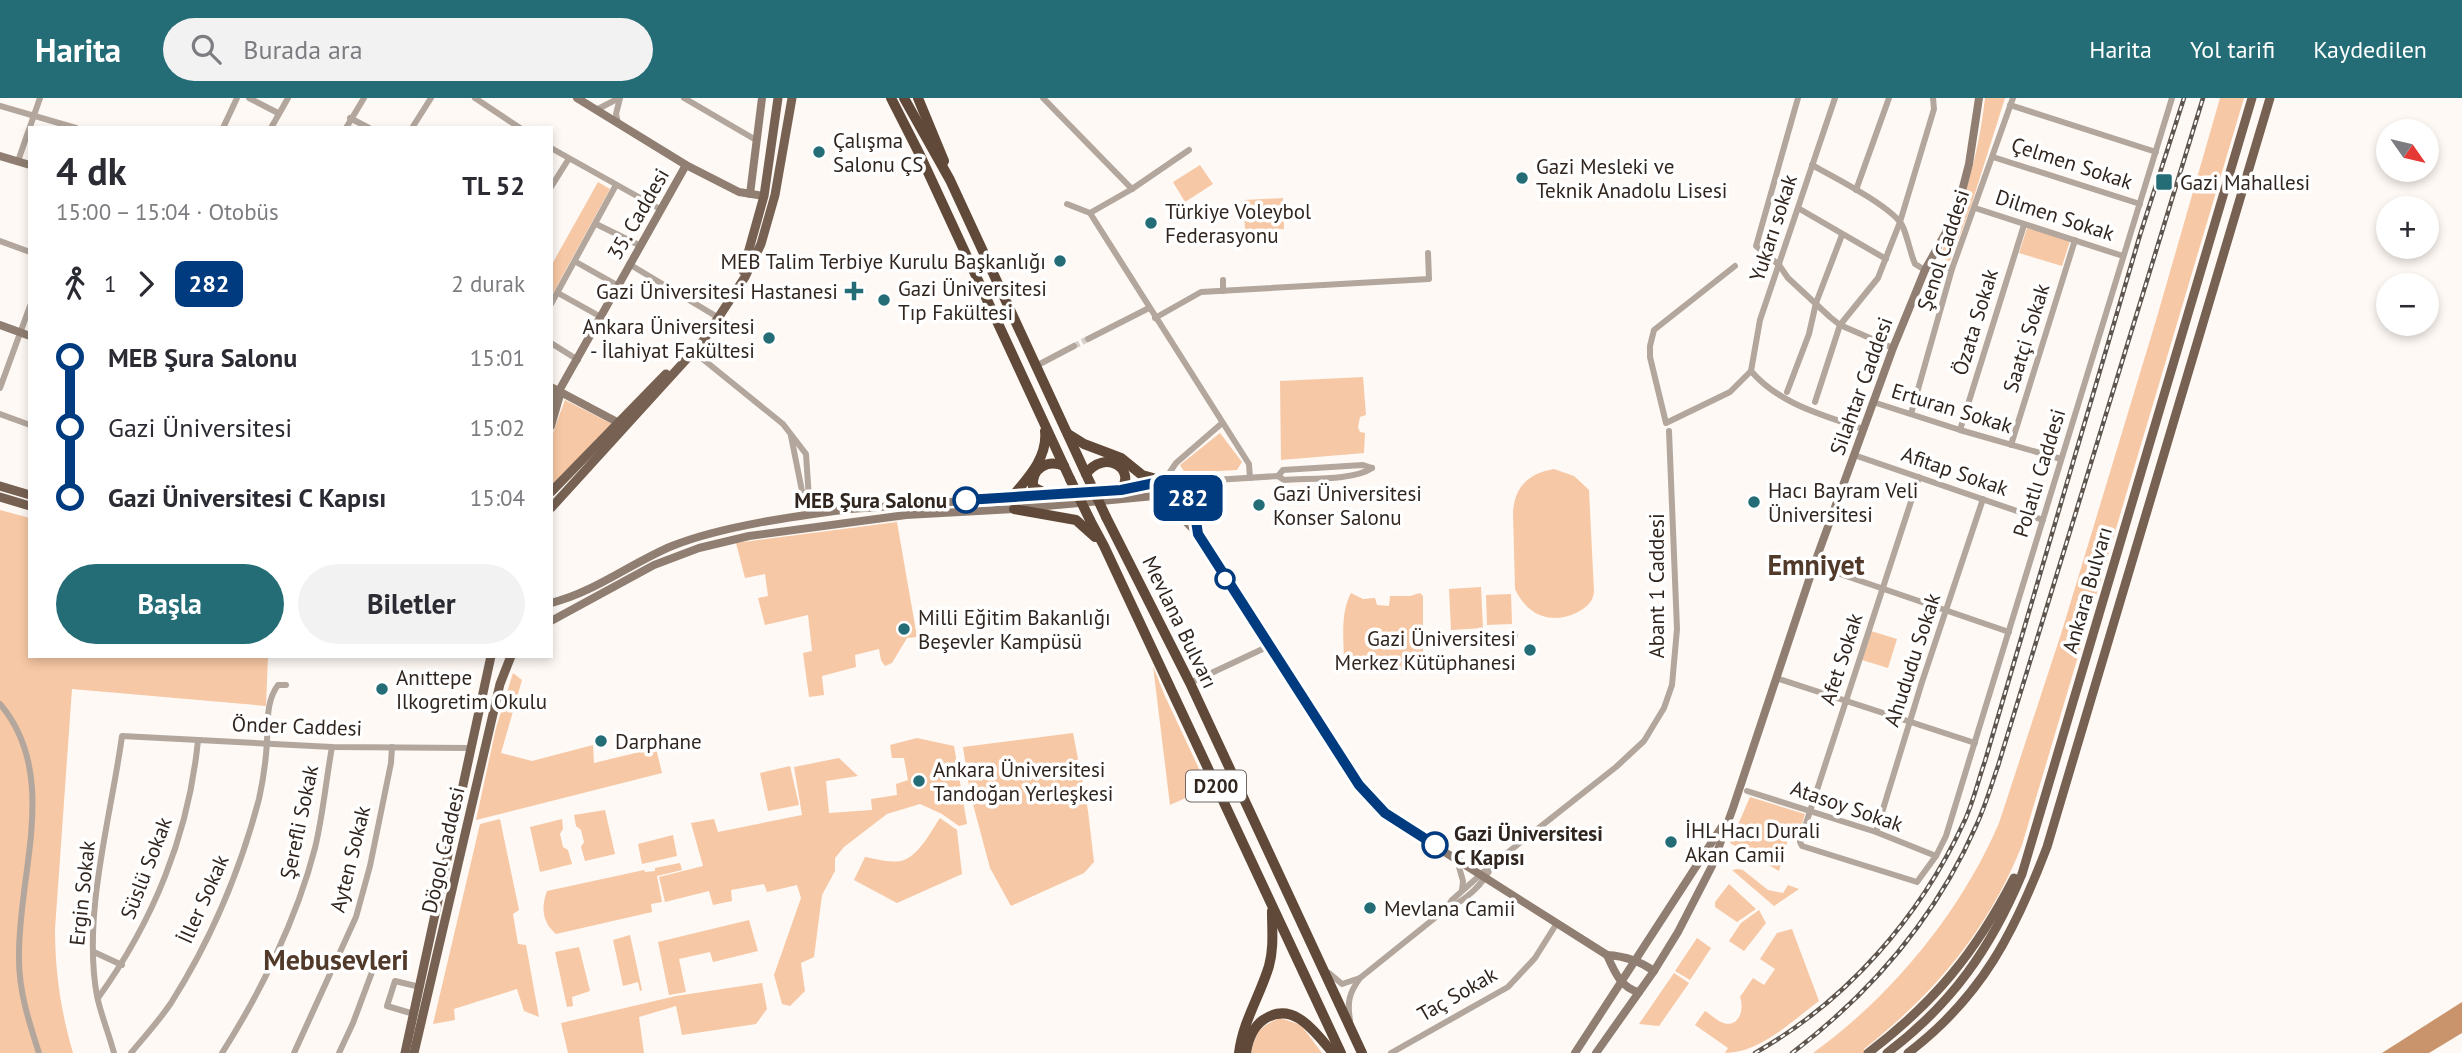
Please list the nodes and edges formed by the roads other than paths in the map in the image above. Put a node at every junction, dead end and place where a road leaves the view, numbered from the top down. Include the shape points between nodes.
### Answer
1 (40, 98) edge
2 (237, 98) edge
3 (249, 98) edge
4 (288, 98) edge
5 (364, 98) edge
6 (431, 98) edge
7 (475, 98) edge
8 (576, 98) edge
9 (619, 98) edge
10 (684, 98) edge
11 (762, 98) edge
12 (778, 98) edge
13 (792, 98) edge
14 (883, 98) edge
15 (891, 98) edge
16 (904, 98) edge
17 (918, 98) edge
18 (1043, 98) edge
19 (1798, 98) edge
20 (1835, 98) edge
21 (1889, 98) edge
22 (1933, 98) edge
23 (1979, 98) edge
24 (2172, 98) edge
25 (2252, 98) edge
26 (2270, 98) edge
27 (2011, 101) edge
28 (0, 106) edge
29 (595, 110) junction
30 (278, 113) junction
31 (33, 115) junction
32 (350, 118) junction
33 (618, 123) junction
34 (29, 126) edge
35 (69, 126) edge
36 (224, 126) edge
37 (274, 126) edge
38 (347, 126) edge
39 (365, 126) edge
40 (413, 126) edge
41 (517, 126) edge
42 (28, 130) edge
43 (756, 140) junction
44 (553, 150) edge
45 (1189, 150) dead end
46 (2156, 152) junction
47 (920, 155) junction
48 (0, 156) edge
49 (1993, 157) junction
50 (568, 160) junction
51 (18, 161) junction
52 (28, 164) edge
53 (686, 165) junction
54 (1812, 165) junction
55 (950, 180) junction
56 (553, 184) edge
57 (616, 186) junction
58 (1132, 189) junction
59 (1856, 190) junction
60 (750, 194) junction
61 (775, 195) junction
62 (764, 196) junction
63 (1067, 204) dead end
64 (2140, 204) junction
65 (1798, 208) junction
66 (1975, 208) junction
67 (660, 209) junction
68 (1090, 213) junction
69 (1900, 222) junction
70 (596, 224) junction
71 (2024, 225) junction
72 (1842, 235) junction
73 (2075, 240) junction
74 (0, 241) edge
75 (639, 245) junction
76 (28, 251) edge
77 (1428, 253) dead end
78 (2123, 256) junction
79 (1886, 259) junction
80 (576, 262) junction
81 (629, 264) junction
82 (1779, 265) junction
83 (1735, 266) dead end
84 (1952, 269) junction
85 (1925, 270) junction
86 (1223, 280) dead end
87 (617, 285) junction
88 (1223, 291) junction
89 (558, 293) junction
90 (553, 301) edge
91 (1815, 303) junction
92 (1149, 308) junction
93 (28, 311) edge
94 (715, 315) junction
95 (601, 317) junction
96 (1155, 318) junction
97 (0, 325) edge
98 (1840, 325) junction
99 (20, 332) junction
100 (28, 335) edge
101 (1088, 339) tunnel mouth
102 (553, 344) edge
103 (1074, 346) tunnel mouth
104 (1893, 348) junction
105 (694, 352) junction
106 (578, 360) junction
107 (1036, 366) junction
108 (1751, 371) junction
109 (0, 388) edge
110 (553, 388) edge
111 (561, 392) junction
112 (1787, 392) dead end
113 (553, 402) edge
114 (1815, 402) dead end
115 (1873, 402) junction
116 (0, 414) edge
117 (1912, 414) junction
118 (553, 419) edge
119 (619, 423) junction
120 (28, 424) edge
121 (1044, 424) junction
122 (1222, 424) junction
123 (1863, 429) junction
124 (1960, 430) junction
125 (1669, 431) dead end
126 (790, 433) junction
127 (1067, 433) junction
128 (2011, 445) junction
129 (806, 453) junction
130 (1854, 455) junction
131 (794, 459) junction
132 (2061, 459) junction
133 (1064, 466) junction
134 (1086, 474) junction
135 (1278, 476) junction
136 (1919, 477) junction
137 (1250, 478) junction
138 (1164, 481) junction
139 (0, 486) edge
140 (1185, 489) junction
141 (553, 490) edge
142 (1121, 490) junction
143 (28, 494) edge
144 (1049, 495) junction
145 (0, 497) edge
146 (808, 497) junction
147 (1983, 499) junction
148 (1167, 503) junction
149 (1013, 504) junction
150 (28, 505) edge
151 (553, 506) edge
152 (810, 514) junction
153 (2043, 520) junction
154 (1198, 534) junction
155 (1104, 546) junction
156 (1814, 565) junction
157 (1882, 589) junction
158 (553, 602) edge
159 (1946, 611) junction
160 (553, 620) edge
161 (2009, 632) junction
162 (1515, 636) dead end
163 (1426, 638) dead end
164 (1269, 646) junction
165 (491, 658) edge
166 (510, 658) edge
167 (1776, 678) junction
168 (1190, 683) junction
169 (286, 685) dead end
170 (1846, 701) junction
171 (0, 704) edge
172 (1909, 722) junction
173 (122, 736) joint
174 (198, 740) junction
175 (267, 743) junction
176 (1975, 743) junction
177 (332, 747) junction
178 (392, 747) junction
179 (471, 748) junction
180 (1747, 791) dead end
181 (1734, 808) junction
182 (1810, 811) junction
183 (1876, 832) junction
184 (2030, 848) junction
185 (1936, 856) junction
186 (1456, 858) junction
187 (1484, 876) junction
188 (1462, 891) junction
189 (1272, 905) junction
190 (1446, 909) junction
191 (1557, 923) junction
192 (94, 952) junction
193 (1607, 955) junction
194 (1635, 960) junction
195 (1319, 961) junction
196 (122, 965) junction
197 (1654, 971) junction
198 (372, 972) dead end
199 (1360, 978) junction
200 (1621, 982) junction
201 (420, 988) junction
202 (1639, 992) junction
203 (97, 998) junction
204 (414, 1014) junction
205 (1353, 1036) junction
206 (39, 1053) edge
207 (114, 1053) edge
208 (131, 1053) edge
209 (222, 1053) edge
210 (294, 1053) edge
211 (338, 1053) edge
212 (405, 1053) edge
213 (414, 1053) edge
214 (1239, 1053) edge
215 (1246, 1053) edge
216 (1333, 1053) edge
217 (1341, 1053) edge
218 (1362, 1053) edge
219 (1391, 1053) edge
220 (1575, 1053) edge
221 (1597, 1053) edge
222 (1868, 1053) edge
223 (1887, 1053) edge
224 (1908, 1053) edge

1 - 31 street
2 - 36 street
3 - 30 street
4 - 30 street
5 - 32 street
6 - 40 street
7 - 41 street
8 - 29 main road
9 - 29 street
9 - 33 street
10 - 43 street
11 - 43 main road
12 - 62 main road
13 - 61 main road
14 - 47 highway via 902,136
15 - 47 highway, Mevlana Bulvarı / D200
16 - 55 highway, Mevlana Bulvarı
17 - 55 highway, D200
18 - 58 street
19 - 82 street via 1756,246
20 - 54 street, Yukarı sokak
21 - 59 street
22 - 69 street via 1934,109
23 - 85 main road, Silahtar Caddesi via 1960,199
24 - 46 street, Polatlı Caddesi
25 - 184 main road, Ankara Bulvarı
26 - 224 main road, Ankara Bulvarı via 2047,848 2012,930 1985,974 1954,1012
27 - 46 street
27 - 49 street, Şenol Caddesi
28 - 31 street
29 - 33 main road
30 - 37 street
31 - 34 street
31 - 35 street
32 - 38 street
32 - 39 street
33 - 53 main road
42 - 51 street
43 - 60 main road
44 - 50 street
45 - 58 street
46 - 64 street, Polatlı Caddesi
47 - 121 highway, Mevlana Bulvarı / D200
48 - 51 main road
49 - 64 street, Çelmen Sokak
49 - 66 street, Şenol Caddesi
50 - 56 street
50 - 57 street
51 - 52 main road
53 - 60 main road
53 - 67 main road, 35. Caddesi
54 - 59 street
54 - 65 street, Yukarı sokak
55 - 107 highway, Mevlana Bulvarı / D200
57 - 67 street
57 - 70 street
58 - 68 street
59 - 69 street
60 - 62 main road
61 - 62 main road
61 - 105 main road via 761,244 745,277
62 - 94 main road via 743,271
63 - 68 street
64 - 78 street, Polatlı Caddesi
65 - 72 street
65 - 82 street, Yukarı sokak
66 - 71 street, Dilmen Sokak
66 - 84 street, Şenol Caddesi
67 - 75 main road, 35. Caddesi
68 - 92 street
69 - 79 street
69 - 85 street via 1915,264
70 - 75 street
70 - 80 street
71 - 73 street, Dilmen Sokak
71 - 124 street, Özata Sokak
72 - 79 street
72 - 91 street
73 - 78 street, Dilmen Sokak
73 - 128 street, Saatçi Sokak
74 - 76 street
75 - 81 main road, 35. Caddesi
77 - 88 street via 1429,279
78 - 132 street, Polatlı Caddesi
79 - 98 street via 1878,278
80 - 87 street
80 - 89 street
81 - 87 main road, 35. Caddesi
81 - 94 street
82 - 91 street
82 - 108 street, Yukarı sokak via 1760,320
83 - 108 street, Yukarı sokak via 1654,330 1650,357 1666,424 1730,392
84 - 85 street via 1941,265
84 - 117 street, Şenol Caddesi
85 - 104 main road, Silahtar Caddesi
86 - 88 street
87 - 95 main road, 35. Caddesi
88 - 96 street via 1201,292
89 - 90 street
89 - 95 street
91 - 98 street
91 - 112 street via 1810,334
92 - 96 street
92 - 101 street
93 - 99 street
94 - 119 main road
95 - 106 main road, 35. Caddesi
96 - 122 street
97 - 99 main road
98 - 104 street
98 - 114 street
99 - 100 main road
99 - 109 street
102 - 106 street
103 - 107 street
104 - 115 main road, Silahtar Caddesi
105 - 126 street
105 - 151 main road
106 - 111 main road, 35. Caddesi
107 - 127 highway, Mevlana Bulvarı / D200
108 - 123 street via 1777,396
110 - 111 main road
111 - 113 main road
111 - 118 main road
111 - 119 main road
115 - 117 street, Erturan Sokak
115 - 123 main road, Silahtar Caddesi
116 - 120 street
117 - 124 street, Erturan Sokak
119 - 141 main road
121 - 133 highway, Mevlana Bulvarı / D200
121 - 149 highway via 1046,443
122 - 137 street via 1249,464
122 - 138 street via 1176,463
123 - 130 main road, Silahtar Caddesi
124 - 128 street, Erturan Sokak
125 - 187 street, Abant 1 Caddesi via 1677,629 1672,685 1664,708 1644,741
126 - 129 street
126 - 131 street
127 - 134 highway, Mevlana Bulvarı / D200
127 - 138 highway via 1121,458 1142,475
128 - 132 street, Erturan Sokak
129 - 131 street
129 - 146 street
130 - 136 street, Afitap Sokak
130 - 156 main road, Silahtar Caddesi
131 - 146 street via 802,491
132 - 153 street, Polatlı Caddesi
133 - 144 highway via 1047,464 1034,476 1033,486
133 - 155 highway, Mevlana Bulvarı / D200, bridge
134 - 142 highway via 1094,464 1112,463 1125,474
134 - 168 highway, Mevlana Bulvarı / D200, bridge
135 - 135 street via 1284,480 1364,474 1372,468 1283,470
135 - 137 street
136 - 147 street, Afitap Sokak
136 - 157 street, Afet Sokak
137 - 140 street via 1199,481
138 - 140 main road via 1180,483
138 - 142 main road
139 - 143 main road
140 - 148 main road via 1180,500
140 - 154 main road
142 - 144 main road
144 - 149 main road
145 - 150 main road
146 - 152 street
147 - 153 street, Afitap Sokak
147 - 159 street, Ahududu Sokak
148 - 149 main road via 1154,496 1058,505
148 - 154 main road
149 - 152 main road via 920,503
149 - 155 highway via 1076,520
149 - 160 main road via 730,540 654,565
152 - 158 main road via 688,540 582,593
153 - 161 street, Polatlı Caddesi
154 - 164 main road
155 - 189 highway, Mevlana Bulvarı / D200
156 - 157 street
156 - 167 main road, Silahtar Caddesi
157 - 159 street
157 - 170 street, Afet Sokak
159 - 161 street
159 - 172 street, Ahududu Sokak
161 - 176 street, Polatlı Caddesi
162 - 163 street
164 - 168 street
164 - 186 main road via 1369,797 1385,813
165 - 179 main road, Dögol Caddesi
166 - 213 main road, Dögol Caddesi via 497,697
167 - 170 street
167 - 181 main road, Silahtar Caddesi
168 - 195 highway, Mevlana Bulvarı / D200
169 - 175 street, İller Sokak via 278,685 274,691
170 - 172 street
170 - 182 street, Afet Sokak
171 - 206 street via 19,733 32,769 19,960 23,1001
172 - 176 street
172 - 183 street, Ahududu Sokak
173 - 174 street, Önder Caddesi
173 - 192 street, Ergin Sokak via 102,857
174 - 175 street, Önder Caddesi
174 - 196 street, Süslü Sokak via 192,790 177,843 150,913
175 - 177 street, Önder Caddesi
175 - 208 street, İller Sokak via 260,795 221,909 170,1005
176 - 185 street, Polatlı Caddesi
177 - 178 street, Önder Caddesi
177 - 209 street, Şerefli Sokak via 315,847 300,897 259,987
178 - 179 street, Önder Caddesi
178 - 210 street, Ayten Sokak via 356,917
179 - 201 main road, Dögol Caddesi
180 - 182 street, Atasoy Sokak
181 - 194 main road, Silahtar Caddesi
181 - 197 main road, Silahtar Caddesi via 1698,895
182 - 183 street, Atasoy Sokak
182 - 185 street, Afet Sokak via 1802,846 1917,882
183 - 185 street, Atasoy Sokak
184 - 222 main road via 1962,963 1909,1021
184 - 223 main road, Ankara Bulvarı via 1994,936 1972,969 1935,1012
186 - 187 main road
186 - 188 street
187 - 188 street, Abant 1 Caddesi
187 - 190 street, Abant 1 Caddesi
187 - 191 main road
188 - 190 street, Abant 1 Caddesi
189 - 214 highway via 1269,964 1244,1025
189 - 217 highway, Mevlana Bulvarı / D200
190 - 199 street, Abant 1 Caddesi
191 - 193 main road
191 - 219 street, Taç Sokak via 1535,958 1508,987
192 - 196 street
192 - 203 street, Ergin Sokak
193 - 194 main road
193 - 200 main road
194 - 197 main road
194 - 200 main road, Silahtar Caddesi
195 - 199 street via 1342,984
195 - 205 highway, Mevlana Bulvarı / D200
196 - 203 street, Süslü Sokak
197 - 202 main road, Silahtar Caddesi
198 - 211 street
199 - 205 street via 1348,1002
200 - 202 main road
200 - 220 main road, Silahtar Caddesi
201 - 204 main road, Dögol Caddesi
201 - 204 street via 394,981 387,1006
202 - 221 main road, Silahtar Caddesi
203 - 207 street, Ergin Sokak
204 - 212 main road, Dögol Caddesi
205 - 218 highway, Mevlana Bulvarı / D200
215 - 216 highway via 1252,1030 1274,1013 1290,1014 1305,1022

